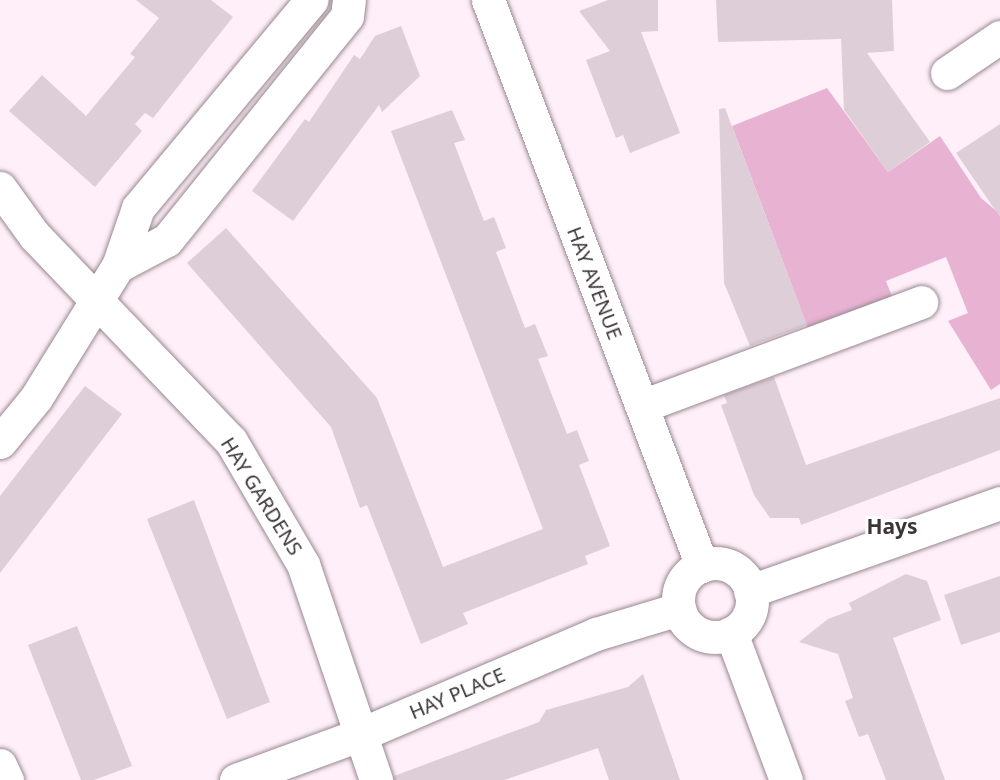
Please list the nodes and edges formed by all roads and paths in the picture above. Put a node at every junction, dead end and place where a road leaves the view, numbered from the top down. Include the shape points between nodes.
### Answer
1 (311, 0) edge
2 (349, 0) edge
3 (488, 0) edge
4 (1000, 37) edge
5 (947, 73) dead end
6 (0, 188) edge
7 (118, 266) junction
8 (96, 296) junction
9 (921, 302) dead end
10 (642, 406) junction
11 (0, 442) edge
12 (1000, 503) edge
13 (702, 566) junction
14 (750, 591) junction
15 (679, 609) junction
16 (731, 633) junction
17 (359, 735) junction
18 (0, 765) edge
19 (7, 780) edge
20 (236, 780) edge
21 (376, 780) edge
22 (786, 780) edge

1 - 7 street via 138,208
2 - 7 street via 347,16 167,240
3 - 10 street, HAY AVENUE
4 - 5 street
6 - 8 street, HAY GARDENS via 34,235
7 - 8 street
8 - 11 street via 36,398
8 - 17 street, HAY GARDENS via 231,441 303,564
9 - 10 street
10 - 13 street, HAY AVENUE
12 - 14 street
13 - 14 street via 732,567
13 - 15 street via 680,587
14 - 16 street via 748,615
15 - 16 street via 699,634
15 - 17 street, HAY PLACE via 596,634
16 - 22 street
17 - 20 street, HAY PLACE
17 - 21 street, HAY GARDENS
18 - 19 street

